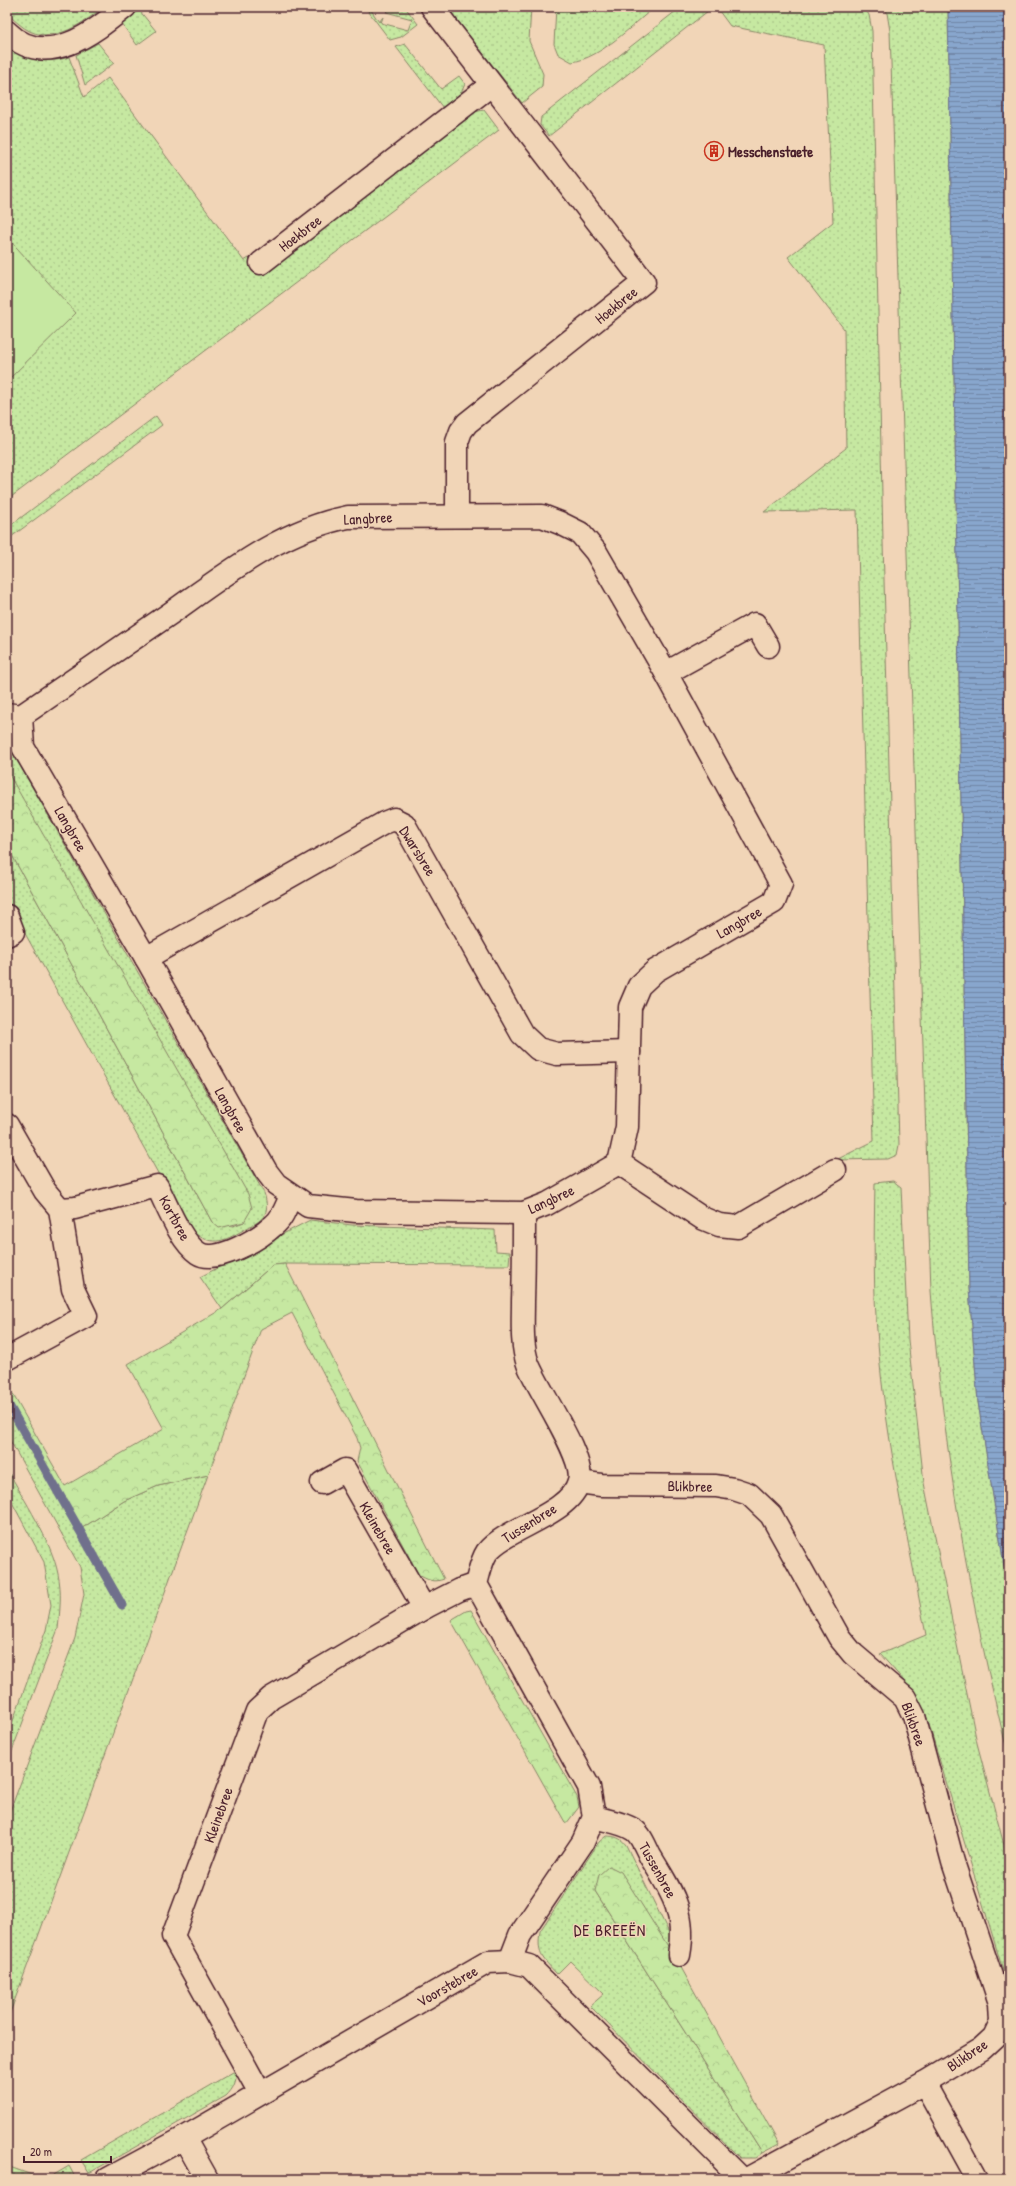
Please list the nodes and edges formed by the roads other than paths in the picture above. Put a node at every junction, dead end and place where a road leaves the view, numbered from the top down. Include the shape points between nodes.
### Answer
1 (126, 7) edge
2 (432, 7) edge
3 (7, 32) edge
4 (491, 85) junction
5 (261, 263) dead end
6 (457, 516) junction
7 (768, 646) dead end
8 (666, 673) junction
9 (14, 715) edge
10 (7, 916) edge
11 (7, 935) edge
12 (146, 958) junction
13 (629, 1052) junction
14 (7, 1125) edge
15 (619, 1163) junction
16 (835, 1170) dead end
17 (291, 1196) junction
18 (60, 1209) junction
19 (524, 1213) junction
20 (7, 1360) edge
21 (579, 1482) junction
22 (322, 1483) dead end
23 (476, 1584) junction
24 (424, 1608) junction
25 (594, 1817) junction
26 (679, 1955) dead end
27 (510, 1961) junction
28 (924, 2083) junction
29 (260, 2093) junction
30 (184, 2138) junction
31 (108, 2179) edge
32 (207, 2179) edge
33 (742, 2179) edge
34 (747, 2179) edge
35 (977, 2179) edge

1 - 3 street via 94,32 70,45 51,48 33,46
2 - 4 street, Hoekbree
4 - 5 street, Hoekbree
4 - 6 street, Hoekbree via 644,282 467,423 457,442
6 - 8 street, Langbree via 542,516 580,533 596,552
6 - 9 street, Langbree via 348,517 330,520 301,531 248,559
7 - 8 street via 755,624
8 - 13 street, Langbree via 781,884 774,902 655,971 639,986 630,1007
9 - 12 street, Langbree via 23,747
10 - 11 street via 13,932
12 - 13 street, Dwarsbree via 394,819 404,824 522,1034 538,1049 557,1054
12 - 17 street, Langbree via 266,1171 276,1184
13 - 15 street, Langbree via 627,1127
14 - 18 street via 45,1192
15 - 16 street via 702,1218 719,1225 738,1226
15 - 19 street, Langbree via 547,1204
17 - 18 street, Kortbree via 282,1217 275,1225 227,1253 213,1257 199,1254 188,1244 157,1186 76,1208
17 - 19 street, Langbree via 308,1206 356,1211
18 - 20 street via 73,1289 86,1316
19 - 21 street via 523,1334 527,1362 574,1452 579,1468
21 - 23 street, Tussenbree via 570,1496 551,1512 500,1541 487,1553
21 - 28 street, Blikbree via 601,1485 716,1486 749,1494 771,1515 839,1637 853,1654 905,1698 914,1716 953,1862 1002,2014 994,2037 981,2049
22 - 24 street, Kleinebree via 345,1470
23 - 24 street, Kleinebree
23 - 25 street via 589,1787
24 - 29 street, Kleinebree via 271,1698 257,1711 173,1936
25 - 26 street, Tussenbree via 623,1824 636,1831 676,1901 682,1935
25 - 27 street via 583,1842 520,1935
27 - 29 street, Voorstebree via 488,1962
27 - 33 street, Voorstebree via 529,1966
28 - 34 street, Blikbree
28 - 35 street
29 - 30 street, Voorstebree
30 - 31 street, Voorstebree
30 - 32 street

